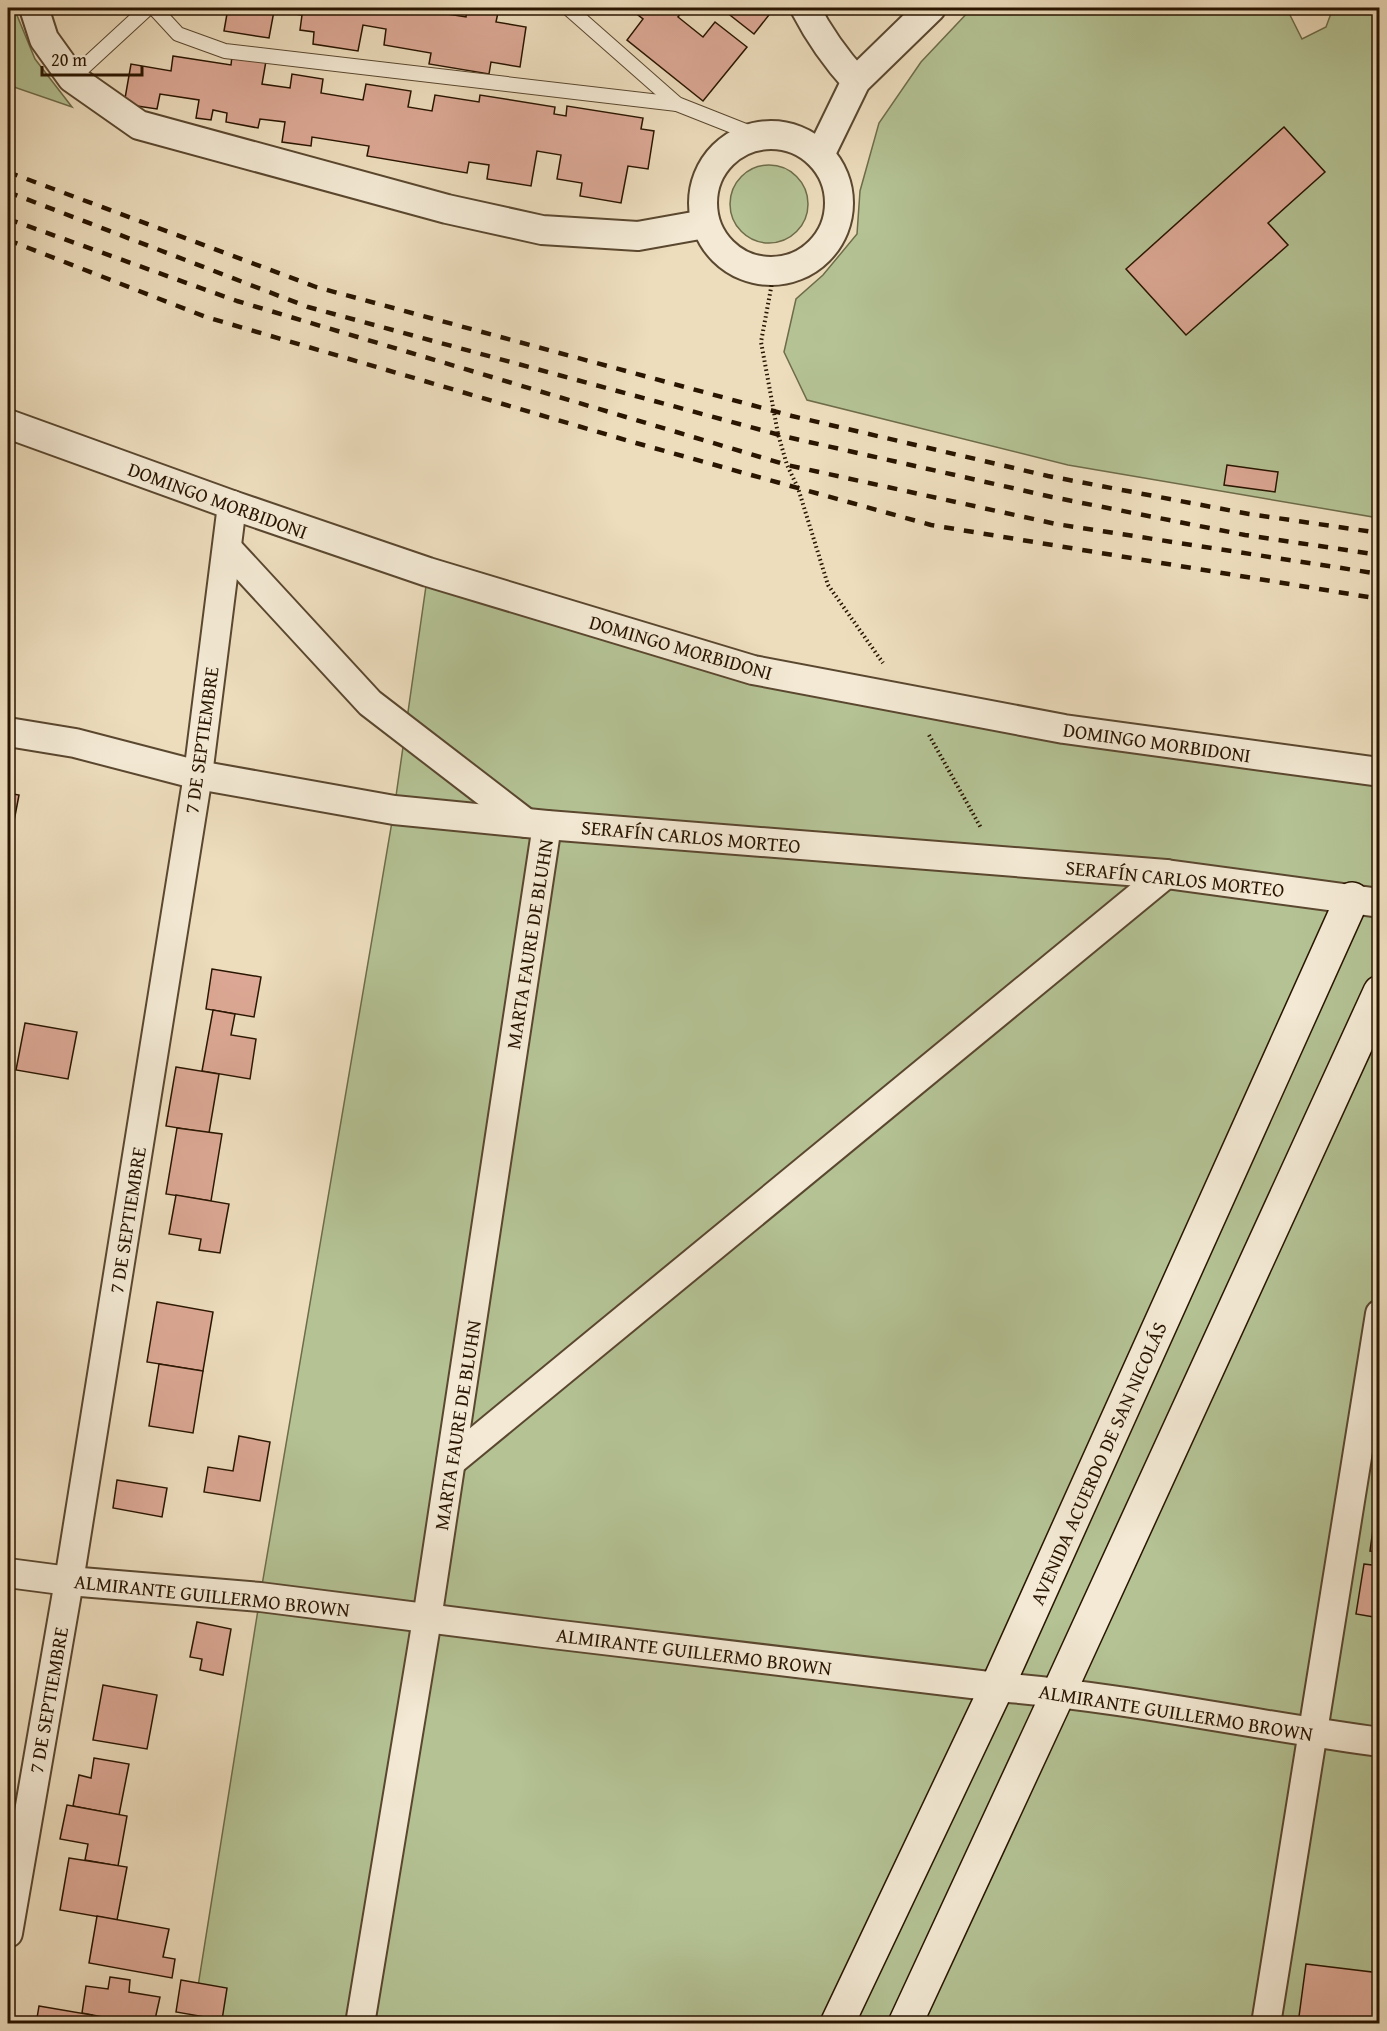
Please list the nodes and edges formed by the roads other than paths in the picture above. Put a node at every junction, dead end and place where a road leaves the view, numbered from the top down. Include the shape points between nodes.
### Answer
1 (34, 8) edge
2 (148, 8) edge
3 (154, 8) edge
4 (568, 8) edge
5 (805, 8) edge
6 (931, 8) edge
7 (72, 78) junction
8 (856, 81) junction
9 (677, 104) junction
10 (758, 136) junction
11 (820, 155) junction
12 (705, 224) junction
13 (8, 424) edge
14 (232, 505) junction
15 (227, 548) junction
16 (8, 732) edge
17 (1380, 772) edge
18 (198, 775) junction
19 (537, 824) junction
20 (1166, 874) junction
21 (1366, 901) edge
22 (1380, 992) edge
23 (1380, 1314) edge
24 (451, 1462) junction
25 (8, 1573) edge
26 (69, 1581) junction
27 (427, 1619) junction
28 (997, 1687) junction
29 (1059, 1692) junction
30 (1313, 1733) junction
31 (1380, 1742) edge
32 (8, 1933) edge
33 (360, 2024) edge
34 (837, 2024) edge
35 (905, 2024) edge
36 (1266, 2024) edge

1 - 7 street via 44,39
2 - 7 lane
3 - 9 lane via 178,34 225,51
4 - 9 lane
5 - 8 street via 832,54
6 - 8 street
7 - 12 street via 139,125 447,209 542,230 638,236
8 - 11 street
9 - 10 lane
10 - 11 street via 792,138
10 - 12 street via 728,149 716,161 703,191
11 - 12 street via 838,190 839,210 825,246 810,260 774,272 752,268 716,244
13 - 14 street, DOMINGO MORBIDONI
14 - 15 street, 7 DE SEPTIEMBRE
14 - 17 street, DOMINGO MORBIDONI via 428,573 753,670 1064,729
15 - 18 street, 7 DE SEPTIEMBRE
15 - 19 street via 370,703
16 - 18 street, SERAFÍN CARLOS MORTEO via 75,743
18 - 19 street, SERAFÍN CARLOS MORTEO via 394,810
18 - 26 street, 7 DE SEPTIEMBRE
19 - 20 street, SERAFÍN CARLOS MORTEO
19 - 24 street, MARTA FAURE DE BLUHN
20 - 21 street, SERAFÍN CARLOS MORTEO
20 - 24 street
21 - 28 street, AVENIDA ACUERDO DE SAN NICOLÁS
22 - 29 street
23 - 30 street
24 - 27 street, MARTA FAURE DE BLUHN
25 - 26 street, ALMIRANTE GUILLERMO BROWN
26 - 27 street, ALMIRANTE GUILLERMO BROWN via 260,1597
26 - 32 street, 7 DE SEPTIEMBRE
27 - 28 street, ALMIRANTE GUILLERMO BROWN
27 - 33 street, MARTA FAURE DE BLUHN
28 - 29 street, ALMIRANTE GUILLERMO BROWN
28 - 34 street, AVENIDA ACUERDO DE SAN NICOLÁS
29 - 30 street, ALMIRANTE GUILLERMO BROWN
29 - 35 street
30 - 31 street, ALMIRANTE GUILLERMO BROWN
30 - 36 street

